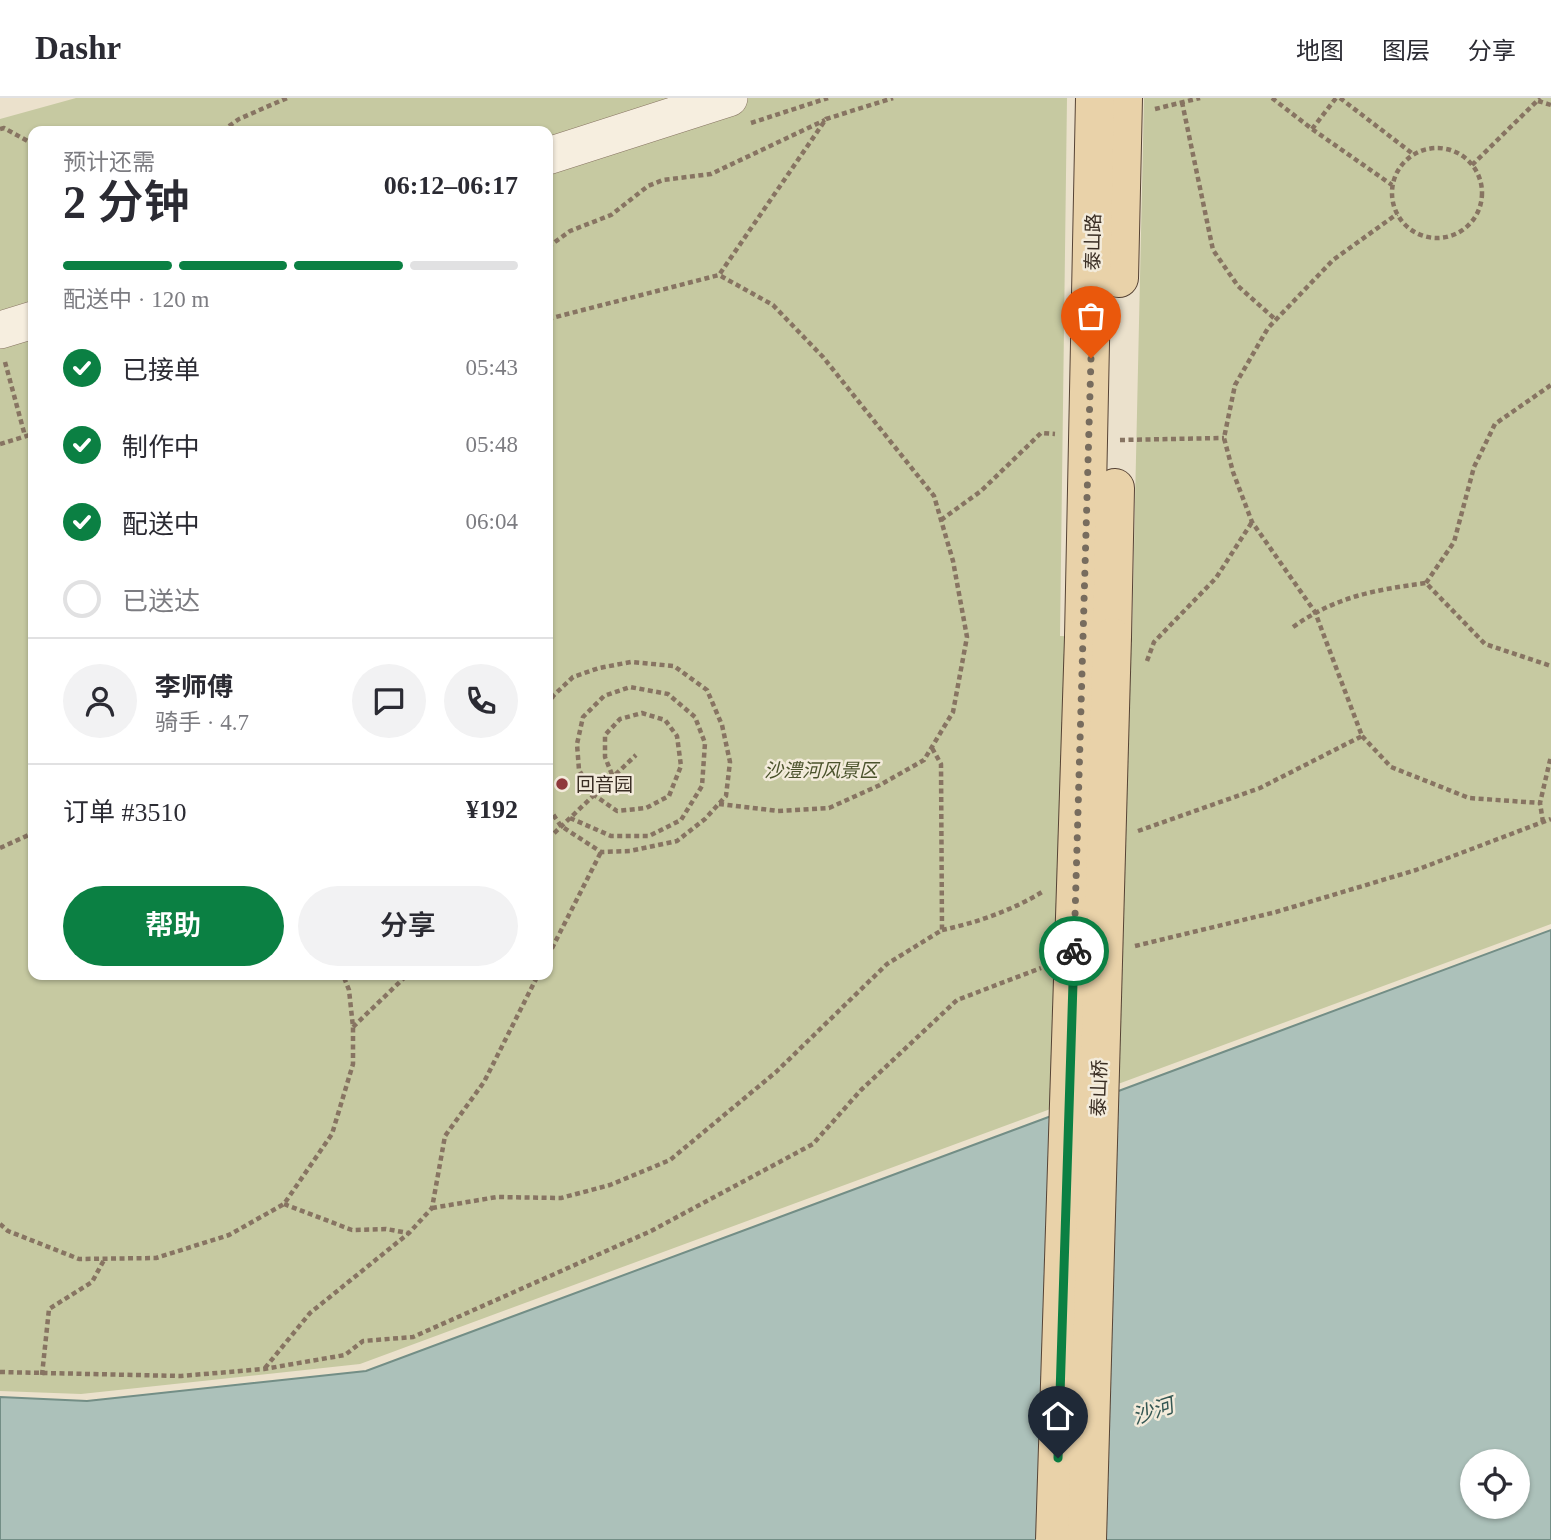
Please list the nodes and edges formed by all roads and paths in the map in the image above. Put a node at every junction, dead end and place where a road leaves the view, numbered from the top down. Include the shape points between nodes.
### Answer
1 (287, 98) edge
2 (729, 98) edge
3 (893, 98) edge
4 (1095, 98) edge
5 (1123, 98) edge
6 (1155, 98) edge
7 (1200, 98) edge
8 (1272, 98) edge
9 (1338, 98) edge
10 (1539, 99) edge
11 (1182, 102) junction
12 (1551, 106) edge
13 (826, 119) junction
14 (229, 126) edge
15 (0, 129) edge
16 (1312, 130) junction
17 (28, 141) edge
18 (553, 154) edge
19 (1413, 154) junction
20 (1472, 165) junction
21 (1392, 185) junction
22 (1397, 214) junction
23 (553, 243) edge
24 (719, 275) junction
25 (553, 318) edge
26 (1276, 320) junction
27 (28, 324) edge
28 (2, 344) edge
29 (1551, 385) edge
30 (1041, 433) dead end
31 (28, 435) edge
32 (25, 436) junction
33 (1224, 438) junction
34 (1116, 440) junction
35 (0, 444) edge
36 (941, 520) junction
37 (1252, 522) junction
38 (1426, 583) junction
39 (1315, 612) junction
40 (1293, 626) dead end
41 (1098, 637) junction
42 (1146, 663) dead end
43 (1551, 666) edge
44 (553, 696) edge
45 (1362, 736) junction
46 (932, 748) junction
47 (636, 755) dead end
48 (1551, 756) edge
49 (613, 777) junction
50 (594, 795) junction
51 (1540, 803) junction
52 (719, 804) junction
53 (553, 814) edge
54 (570, 818) junction
55 (1137, 819) dead end
56 (1551, 819) edge
57 (1543, 822) junction
58 (561, 826) junction
59 (553, 834) edge
60 (28, 835) edge
61 (0, 848) edge
62 (601, 852) junction
63 (1044, 891) dead end
64 (942, 930) junction
65 (553, 946) edge
66 (1124, 949) dead end
67 (1046, 967) dead end
68 (345, 980) edge
69 (402, 980) edge
70 (535, 980) edge
71 (353, 1027) junction
72 (284, 1204) junction
73 (432, 1208) junction
74 (0, 1224) edge
75 (409, 1233) junction
76 (104, 1260) junction
77 (264, 1369) junction
78 (0, 1372) edge
79 (42, 1375) junction
80 (1055, 1540) edge
81 (1087, 1540) edge

1 - 14 path
2 - 18 street
3 - 13 path
4 - 41 main road, 泰山路
5 - 34 main road, 泰山路
6 - 11 path via 1155,109
7 - 11 path
8 - 16 path
9 - 16 path
9 - 19 path
10 - 12 path
10 - 20 path
11 - 26 path via 1213,250 1238,286
13 - 23 path via 711,174 655,183 611,215 570,231
13 - 24 path
15 - 17 path
16 - 21 path
19 - 20 path via 1425,149 1451,150
19 - 21 path
20 - 22 path via 1479,176 1481,203 1467,226 1443,237 1429,237 1406,225
21 - 22 path
22 - 26 path via 1333,260
24 - 25 path
24 - 36 path via 773,305 823,357 934,496
26 - 33 path via 1236,385
27 - 28 street
28 - 32 path
29 - 38 path via 1495,424 1474,467 1454,542
30 - 36 path via 981,491
31 - 32 path
32 - 35 path
33 - 34 path
33 - 37 path
34 - 41 main road, 泰山路
36 - 46 path via 967,637 953,712
37 - 39 path
37 - 42 path via 1216,578 1154,642
38 - 39 path via 1370,591
38 - 43 path via 1485,644
39 - 40 path
39 - 45 path
41 - 80 main road, 泰山桥, bridge
41 - 81 main road, 泰山桥, bridge
44 - 52 path via 573,677 599,668 631,662 674,666 707,690 722,725 730,762 726,796
45 - 51 path via 1391,767 1469,798
45 - 55 path via 1260,788 1136,832
46 - 52 path via 925,760 829,808 778,811
46 - 64 path via 941,764
47 - 49 path
48 - 51 path
49 - 50 path
49 - 50 path via 605,757 605,735 620,719 642,713 665,720 677,736 681,766 669,796 646,808 617,811
50 - 54 path
50 - 54 path via 579,770 577,744 583,717 604,696 630,687 668,694 695,717 705,744 702,786 681,820 649,836 611,836
51 - 57 path
52 - 62 path via 677,841
53 - 58 path
54 - 58 path
56 - 57 path
57 - 66 path via 1416,870 1276,912
58 - 59 path
58 - 62 path
60 - 61 path
62 - 65 path
63 - 64 path via 967,925
64 - 73 path via 887,964 776,1072 670,1160 610,1185 561,1198 497,1197
67 - 77 path via 957,1000 862,1090 813,1144 651,1231 412,1337 363,1341 345,1355
68 - 71 path
69 - 71 path
70 - 73 path via 484,1082 445,1136
71 - 72 path via 353,1064 332,1134
72 - 75 path via 352,1230
72 - 76 path via 229,1235 156,1258
73 - 75 path
74 - 76 path via 79,1259
75 - 77 path via 310,1314
76 - 79 path via 92,1282 49,1309
77 - 79 path via 181,1376
78 - 79 path

